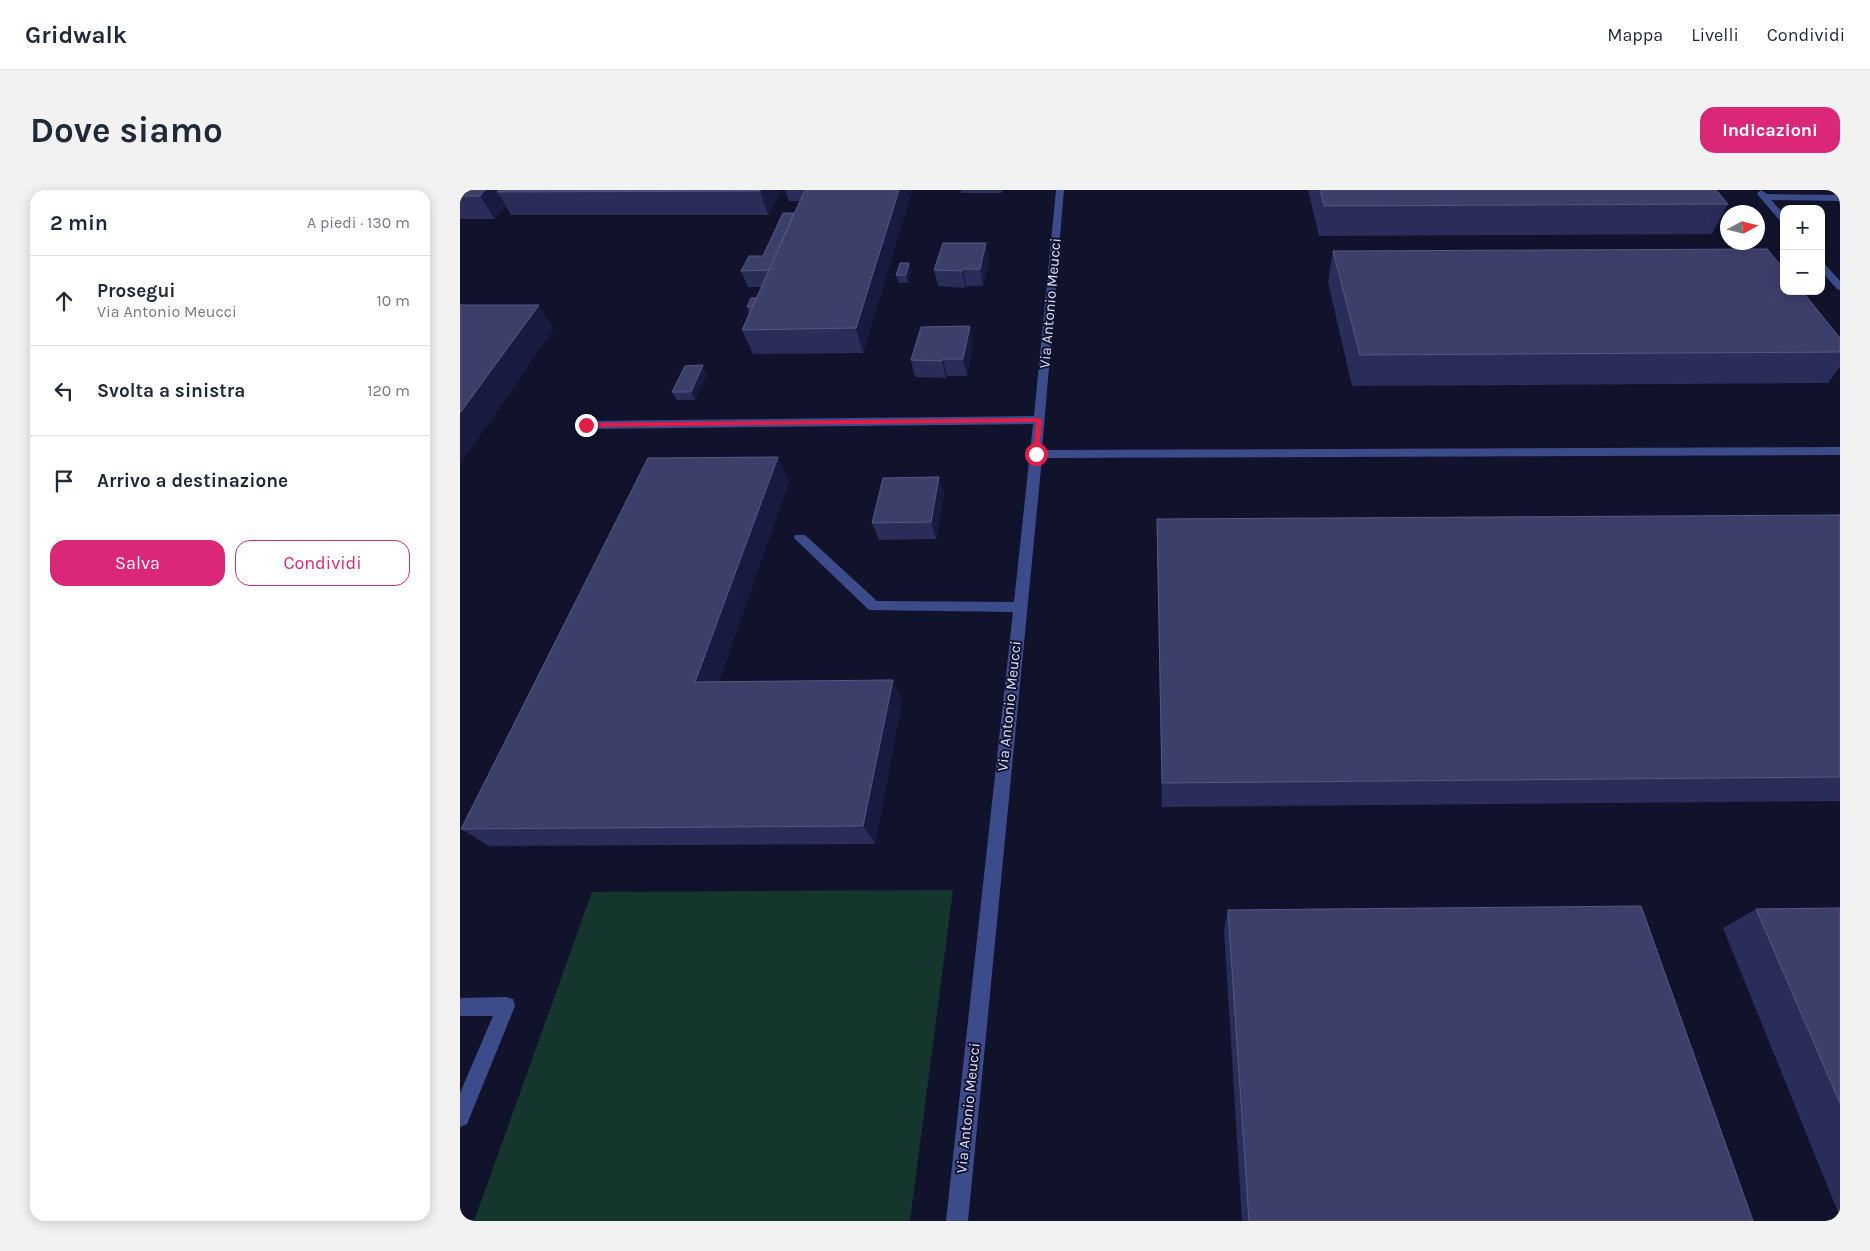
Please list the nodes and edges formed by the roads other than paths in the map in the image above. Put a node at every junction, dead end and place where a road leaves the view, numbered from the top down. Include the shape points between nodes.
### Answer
1 (1060, 190) edge
2 (1761, 194) edge
3 (1840, 198) edge
4 (1780, 215) edge
5 (1825, 268) edge
6 (1825, 269) edge
7 (1840, 270) edge
8 (1840, 287) edge
9 (1039, 420) junction
10 (586, 425) dead end
11 (1840, 451) edge
12 (1036, 454) junction
13 (800, 538) dead end
14 (1019, 607) junction
15 (460, 1007) edge
16 (460, 1117) edge
17 (957, 1221) edge

1 - 9 street, Via Antonio Meucci
2 - 3 street
2 - 4 street
5 - 7 street
6 - 8 street
9 - 10 street
9 - 12 street, Via Antonio Meucci
11 - 12 street
12 - 14 street, Via Antonio Meucci
13 - 14 street via 874,606
14 - 17 street, Via Antonio Meucci
15 - 16 street via 506,1006

